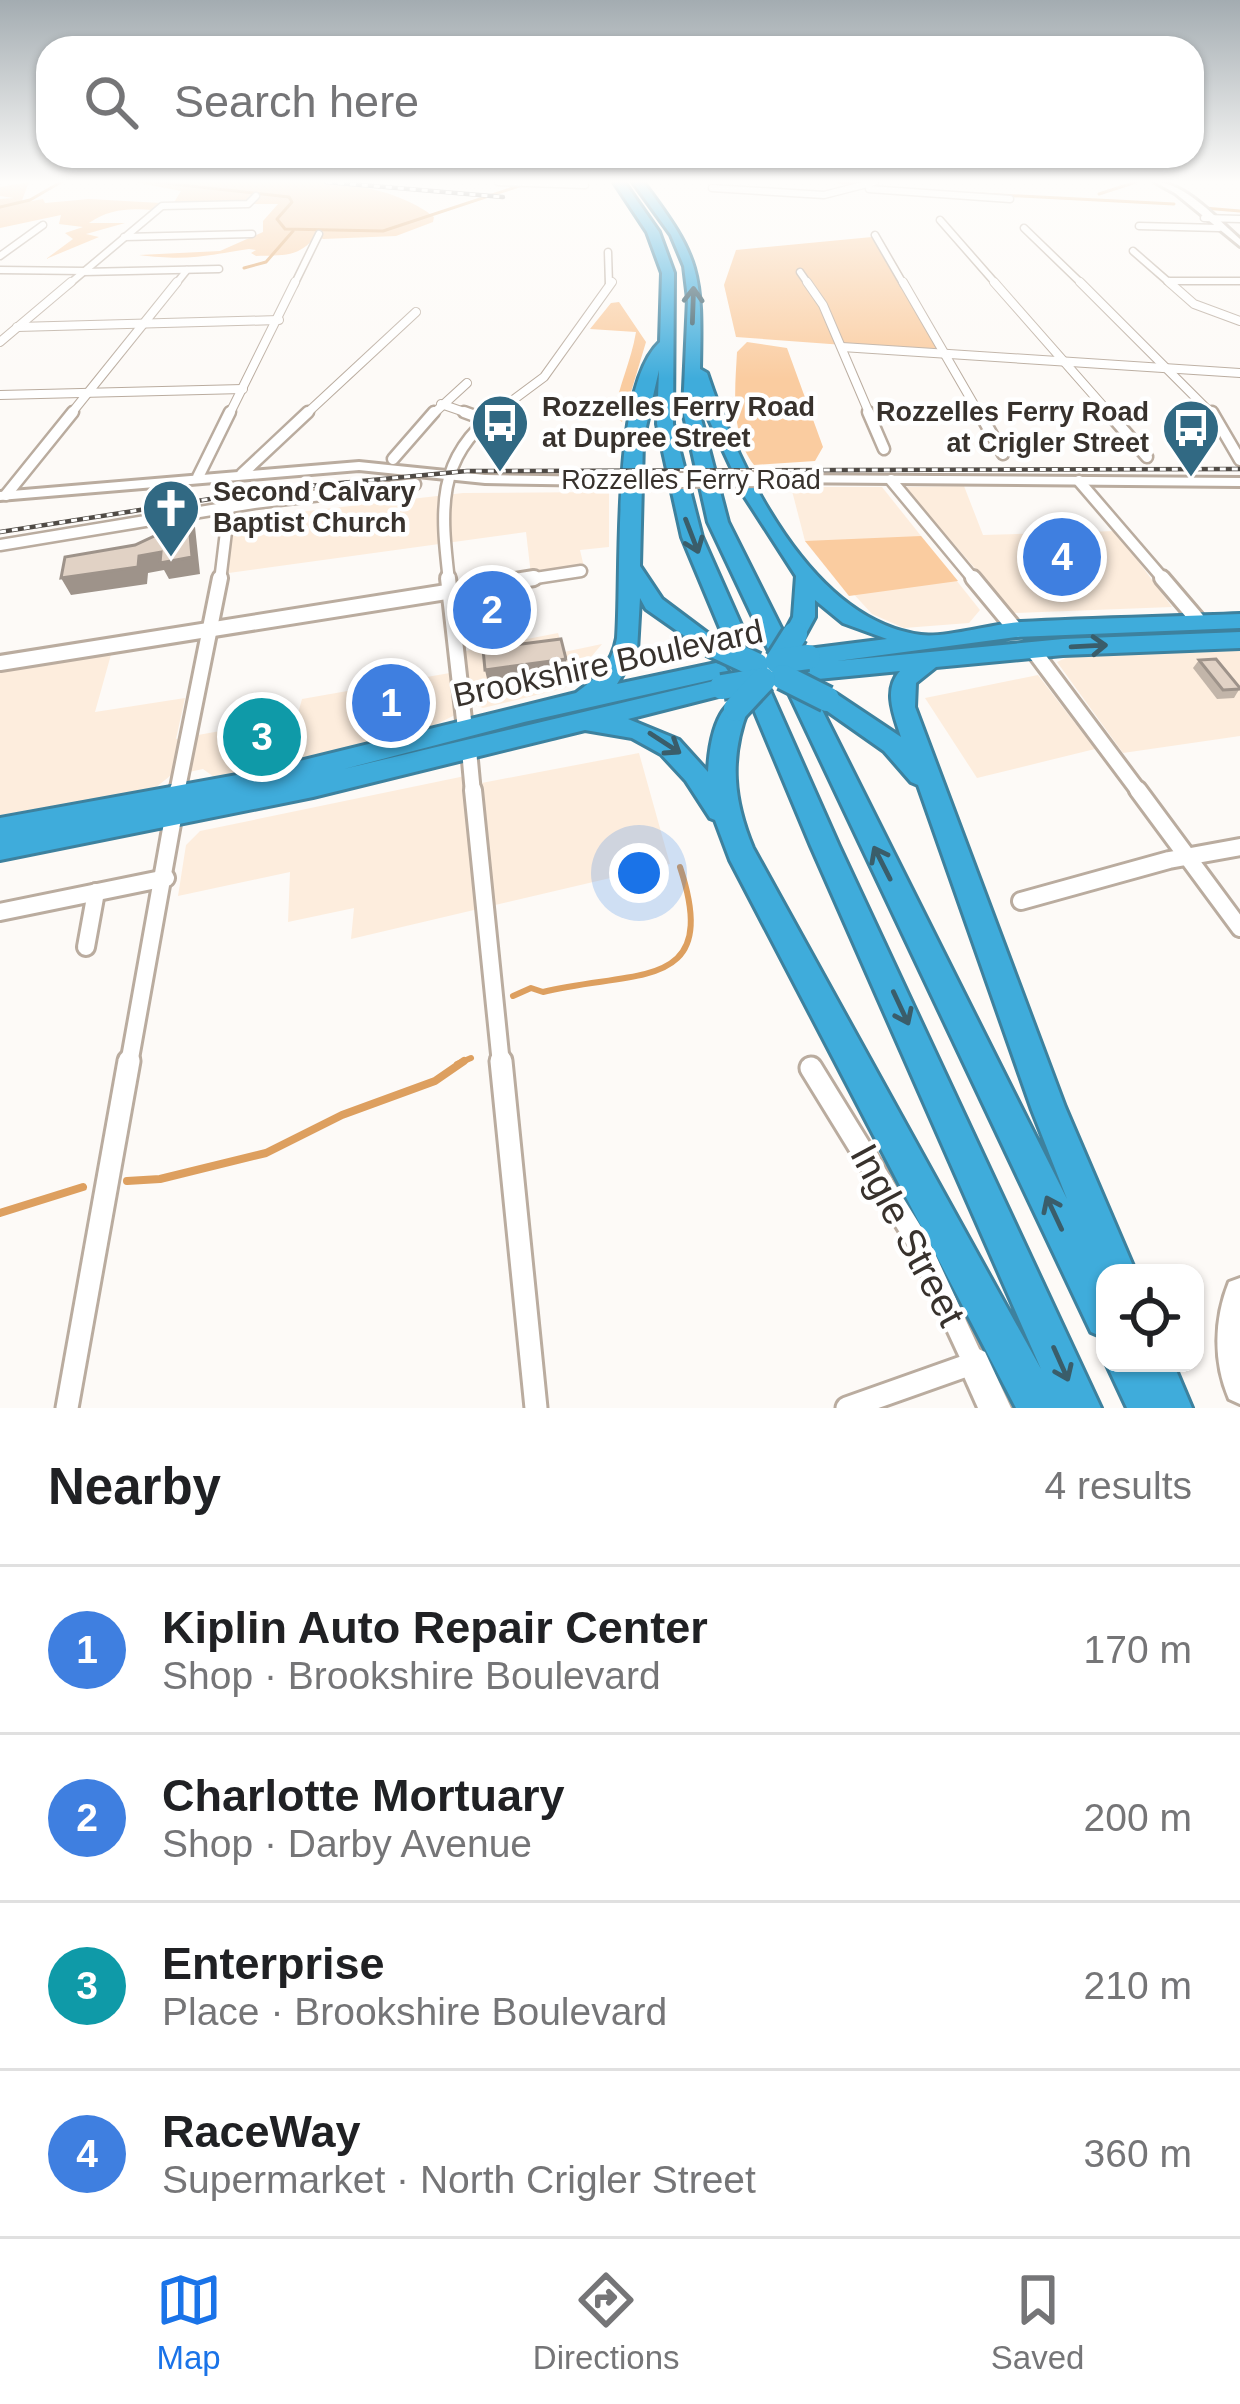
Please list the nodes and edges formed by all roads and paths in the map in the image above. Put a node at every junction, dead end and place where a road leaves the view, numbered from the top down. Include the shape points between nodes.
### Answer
1 (112, 248) edge
2 (313, 248) edge
3 (678, 248) edge
4 (882, 248) edge
5 (964, 248) edge
6 (1044, 248) edge
7 (608, 251) dead end
8 (1137, 254) dead end
9 (219, 269) dead end
10 (0, 270) edge
11 (187, 270) junction
12 (84, 272) junction
13 (800, 272) dead end
14 (1166, 281) junction
15 (1240, 281) edge
16 (416, 312) dead end
17 (279, 320) junction
18 (1240, 321) edge
19 (142, 324) junction
20 (17, 327) junction
21 (1, 340) edge
22 (677, 344) junction
23 (842, 347) junction
24 (945, 354) junction
25 (1063, 362) junction
26 (1168, 368) junction
27 (1240, 373) edge
28 (467, 383) dead end
29 (243, 389) junction
30 (86, 393) junction
31 (0, 395) edge
32 (441, 404) junction
33 (486, 420) junction
34 (884, 449) dead end
35 (1003, 454) dead end
36 (1147, 457) dead end
37 (1239, 457) edge
38 (393, 459) dead end
39 (446, 472) junction
40 (242, 474) junction
41 (198, 477) junction
42 (892, 480) junction
43 (1079, 481) junction
44 (1240, 482) edge
45 (416, 484) dead end
46 (3, 496) edge
47 (229, 507) junction
48 (0, 545) edge
49 (581, 571) dead end
50 (634, 571) junction
51 (806, 571) junction
52 (449, 592) junction
53 (1197, 619) junction
54 (213, 629) junction
55 (1016, 630) junction
56 (1236, 632) edge
57 (925, 650) junction
58 (1033, 650) junction
59 (0, 663) edge
60 (770, 671) junction
61 (719, 679) junction
62 (582, 700) junction
63 (561, 725) junction
64 (467, 739) junction
65 (930, 792) junction
66 (176, 805) junction
67 (730, 827) junction
68 (0, 829) edge
69 (1240, 847) edge
70 (0, 848) edge
71 (1187, 856) junction
72 (166, 878) junction
73 (96, 892) junction
74 (1021, 902) dead end
75 (0, 912) edge
76 (1240, 928) edge
77 (86, 947) dead end
78 (812, 1068) dead end
79 (1113, 1264) edge
80 (1240, 1293) edge
81 (1096, 1299) edge
82 (974, 1364) junction
83 (1131, 1372) edge
84 (1157, 1372) edge
85 (1240, 1388) edge
86 (67, 1408) edge
87 (536, 1408) edge
88 (847, 1408) edge
89 (995, 1408) edge
90 (1039, 1408) edge
91 (1080, 1408) edge
92 (1149, 1408) edge
93 (1171, 1408) edge

1 - 12 street
2 - 17 street
3 - 22 highway via 691,266 695,298
4 - 24 street
5 - 25 street
6 - 26 street
7 - 33 street via 613,280 557,359 536,385
8 - 14 street
9 - 11 street
10 - 12 street
11 - 12 street
11 - 19 street
12 - 20 street
13 - 23 street
14 - 15 street
14 - 18 street via 1191,302 1216,304 1226,311 1219,315
16 - 40 street
17 - 19 street
17 - 29 street
19 - 20 street
19 - 30 street
20 - 21 street
22 - 50 highway via 647,377 634,439
22 - 51 highway via 730,456
81 -> 22 highway via 718,522
22 -> 91 highway via 664,424 692,537
23 - 24 street
23 - 34 street
24 - 25 street
24 - 35 street
25 - 26 street
25 - 36 street
26 - 27 street
26 - 37 street via 1216,415
28 - 32 street
29 - 30 street
29 - 41 street
30 - 31 street
30 - 46 street
32 - 33 street
32 - 38 street
33 - 39 street via 462,441
39 - 40 street, Rozzelles Ferry Road via 359,466
39 - 42 street, Rozzelles Ferry Road, bridge via 607,481
39 - 52 street
40 - 41 street, Rozzelles Ferry Road
41 - 46 street, Rozzelles Ferry Road
42 - 43 street, Rozzelles Ferry Road
42 - 55 street
43 - 44 street, Rozzelles Ferry Road
43 - 53 street
45 - 47 street
47 - 48 street
47 - 54 street
49 - 52 street
50 - 60 highway, bridge via 648,599 711,644
50 - 62 highway via 625,654
51 - 57 highway via 848,617
51 - 60 highway, bridge via 804,616
52 - 54 street
52 - 64 street
53 - 55 highway, Brookshire Boulevard
53 - 56 highway, Brookshire Boulevard
54 - 59 street
54 - 66 street
55 - 57 highway, Brookshire Boulevard
58 -> 56 highway, Brookshire Boulevard
57 - 58 highway, Brookshire Boulevard
57 - 60 highway, Brookshire Boulevard
57 - 65 highway via 901,695
58 - 71 street
60 - 61 highway, Brookshire Boulevard, bridge
60 - 65 highway, bridge via 893,744
60 - 67 highway, bridge via 734,713 718,760
61 - 62 highway, Brookshire Boulevard
61 - 63 highway, Brookshire Boulevard
62 - 64 highway, Brookshire Boulevard
63 - 64 highway, Brookshire Boulevard
63 -> 67 highway via 629,727 664,738 693,767
64 - 66 highway, Brookshire Boulevard
64 - 87 street
65 - 79 highway
66 - 68 highway, Brookshire Boulevard
66 - 70 highway, Brookshire Boulevard
66 - 72 street
67 - 90 highway
69 - 71 street
71 - 74 street
71 - 76 street
72 - 73 street
72 - 86 street
73 - 75 street
73 - 77 street
78 - 82 street, Ingle Street via 899,1208
80 - 85 street via 1231,1328
82 - 88 street
82 - 89 street, Ingle Street
83 - 92 highway
84 - 93 highway

